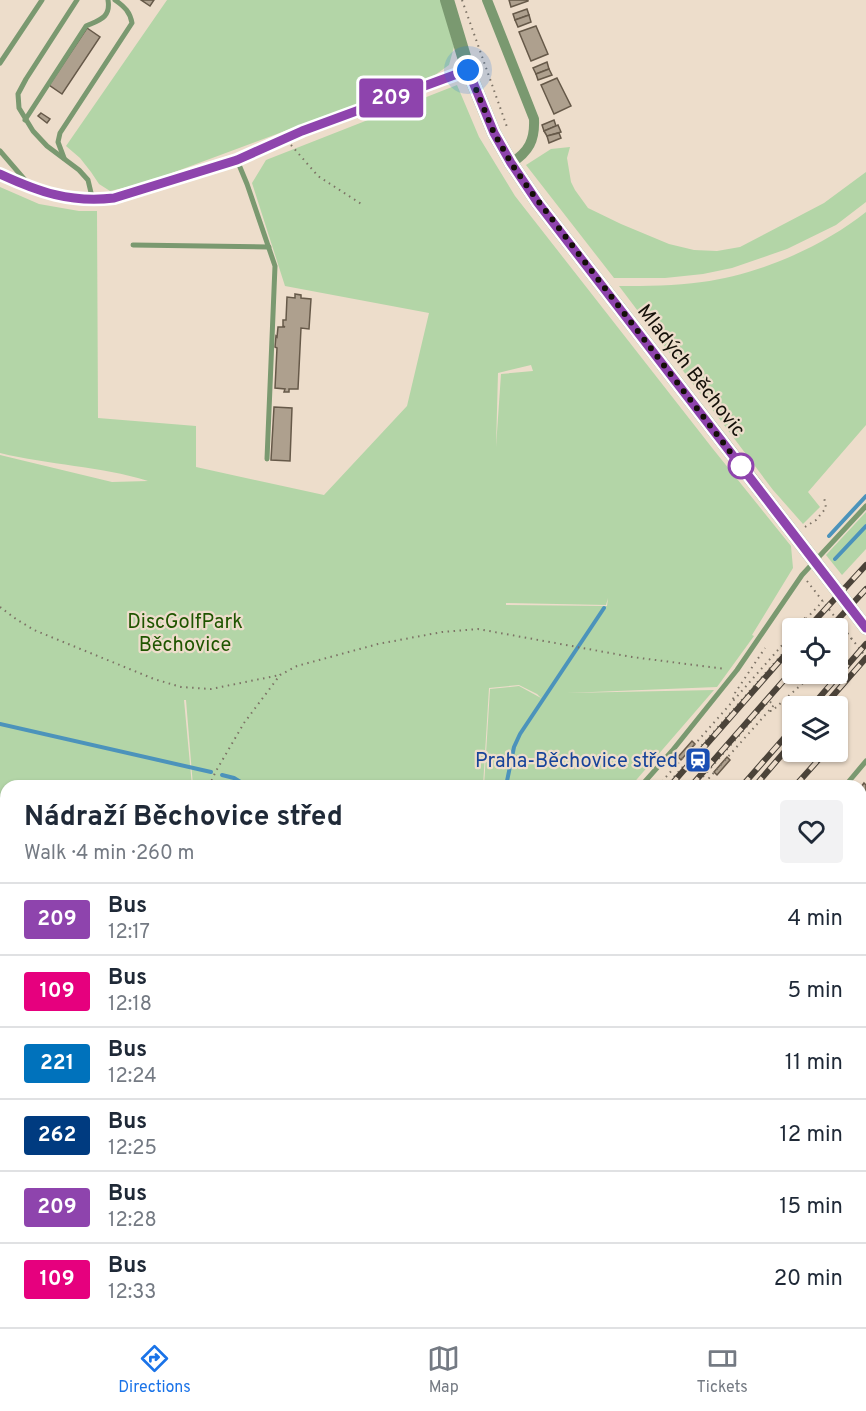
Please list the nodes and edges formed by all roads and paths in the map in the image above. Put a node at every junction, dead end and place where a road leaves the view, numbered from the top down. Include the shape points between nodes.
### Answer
1 (42, 0) edge
2 (77, 0) edge
3 (108, 0) edge
4 (116, 0) edge
5 (447, 0) edge
6 (462, 0) edge
7 (487, 0) edge
8 (0, 63) edge
9 (468, 70) junction
10 (25, 120) junction
11 (509, 133) dead end
12 (286, 138) junction
13 (0, 151) edge
14 (64, 158) junction
15 (237, 160) junction
16 (511, 163) junction
17 (0, 174) edge
18 (32, 188) junction
19 (93, 201) junction
20 (363, 205) dead end
21 (133, 245) dead end
22 (269, 247) junction
23 (267, 459) dead end
24 (824, 497) dead end
25 (866, 506) edge
26 (802, 529) dead end
27 (814, 561) junction
28 (802, 575) junction
29 (822, 601) junction
30 (0, 607) edge
31 (807, 618) edge
32 (866, 628) edge
33 (852, 638) junction
34 (848, 641) edge
35 (782, 645) edge
36 (766, 646) dead end
37 (782, 654) edge
38 (866, 657) edge
39 (737, 670) junction
40 (280, 675) junction
41 (802, 684) edge
42 (733, 701) junction
43 (769, 711) junction
44 (866, 761) edge
45 (212, 780) edge
46 (646, 780) edge
47 (663, 780) edge
48 (671, 780) edge
49 (700, 780) edge
50 (707, 780) edge
51 (850, 780) edge

1 - 8 lane
2 - 10 lane via 18,94
3 - 10 lane via 107,14 86,26
4 - 14 lane via 125,7 132,23 60,133 58,142
5 - 9 street, Mladých Běchovic
6 - 11 path
7 - 16 street via 534,119 531,144
9 - 12 lane
9 - 16 street, Mladých Běchovic
10 - 14 lane via 47,146
12 - 15 lane
12 - 20 path via 318,177
13 - 18 lane
14 - 19 lane via 87,180
15 - 19 lane
15 - 22 lane
16 - 27 street, Mladých Běchovic
17 - 18 lane
18 - 19 lane
21 - 22 lane
22 - 23 lane via 275,266
24 - 26 path via 826,508
25 - 27 lane
27 - 28 lane
27 - 32 street, Mladých Běchovic
28 - 29 path
28 - 39 lane
29 - 31 path
29 - 33 path
30 - 40 path via 34,630 181,687 211,689
33 - 34 path
33 - 38 path
35 - 42 path
36 - 42 path
37 - 48 path
39 - 40 path via 632,657 478,629 378,644 297,666
39 - 46 lane
40 - 45 path via 244,723
41 - 43 path
42 - 47 path
43 - 49 path via 774,705 769,701
43 - 50 path
44 - 51 lane

